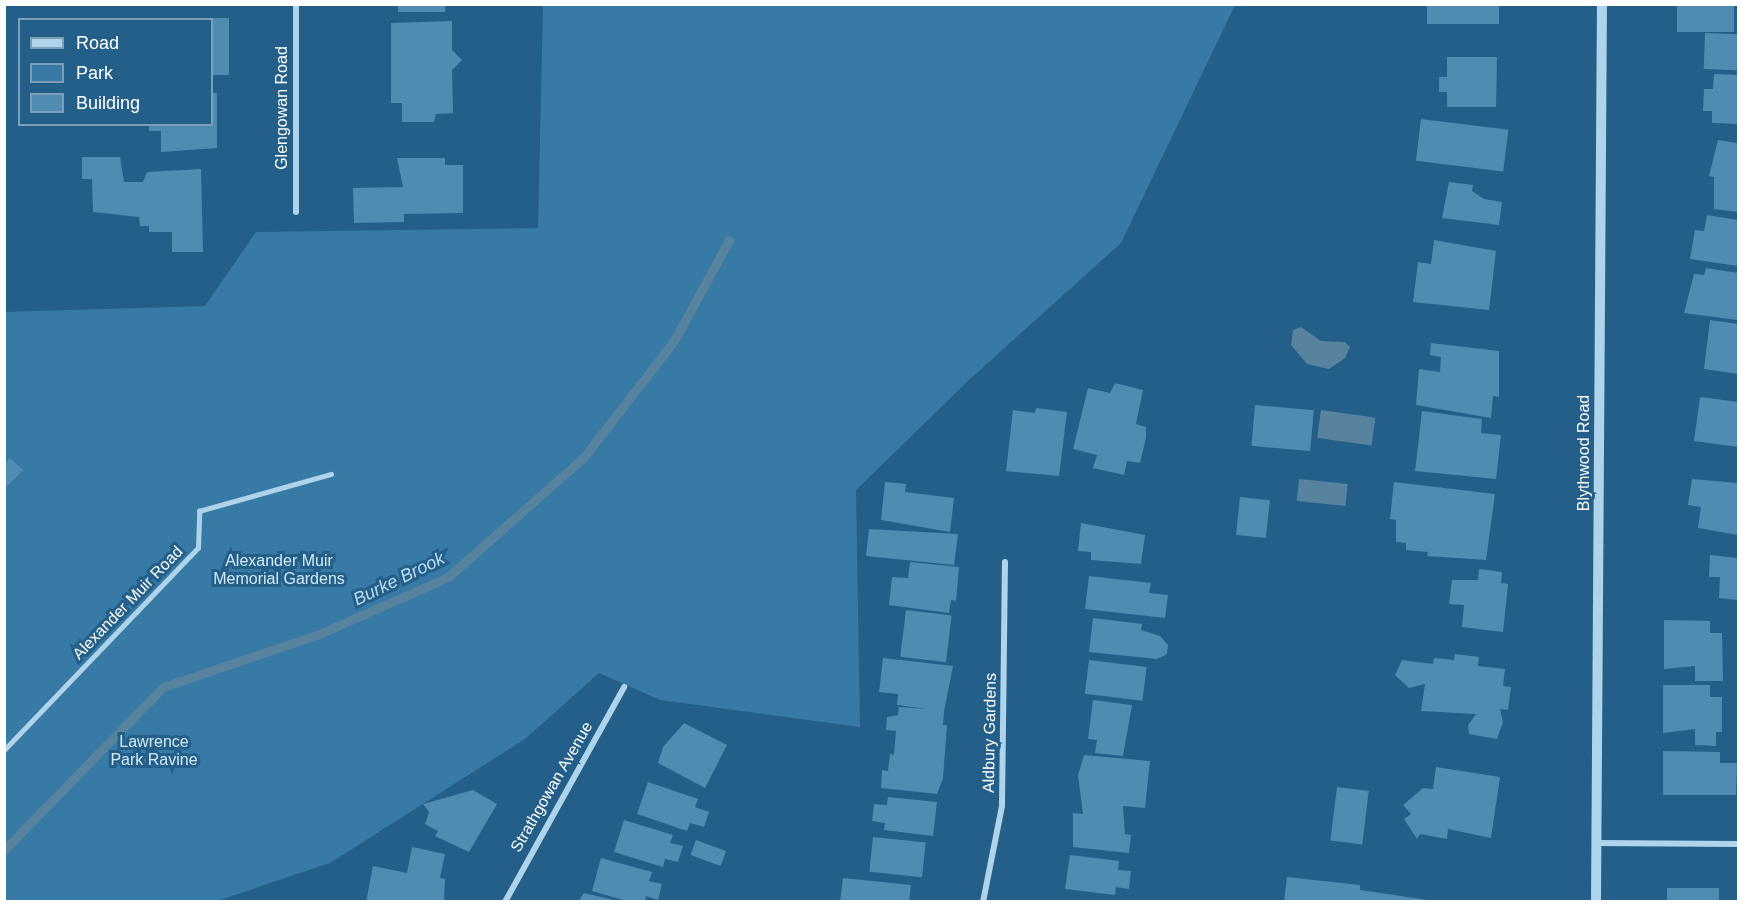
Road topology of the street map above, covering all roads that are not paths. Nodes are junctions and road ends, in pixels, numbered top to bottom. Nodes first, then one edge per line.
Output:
1 (296, 4) edge
2 (1602, 4) edge
3 (296, 212) dead end
4 (332, 474) dead end
5 (1005, 562) dead end
6 (624, 687) dead end
7 (4, 750) edge
8 (1596, 843) junction
9 (1738, 844) edge
10 (505, 902) edge
11 (983, 902) edge
12 (1596, 902) edge

1 - 3 street, Glengowan Road
2 - 8 street, Blythwood Road
4 - 7 lane, Alexander Muir Road
5 - 11 street, Aldbury Gardens
6 - 10 street, Strathgowan Avenue
8 - 9 street
8 - 12 street, Blythwood Road

